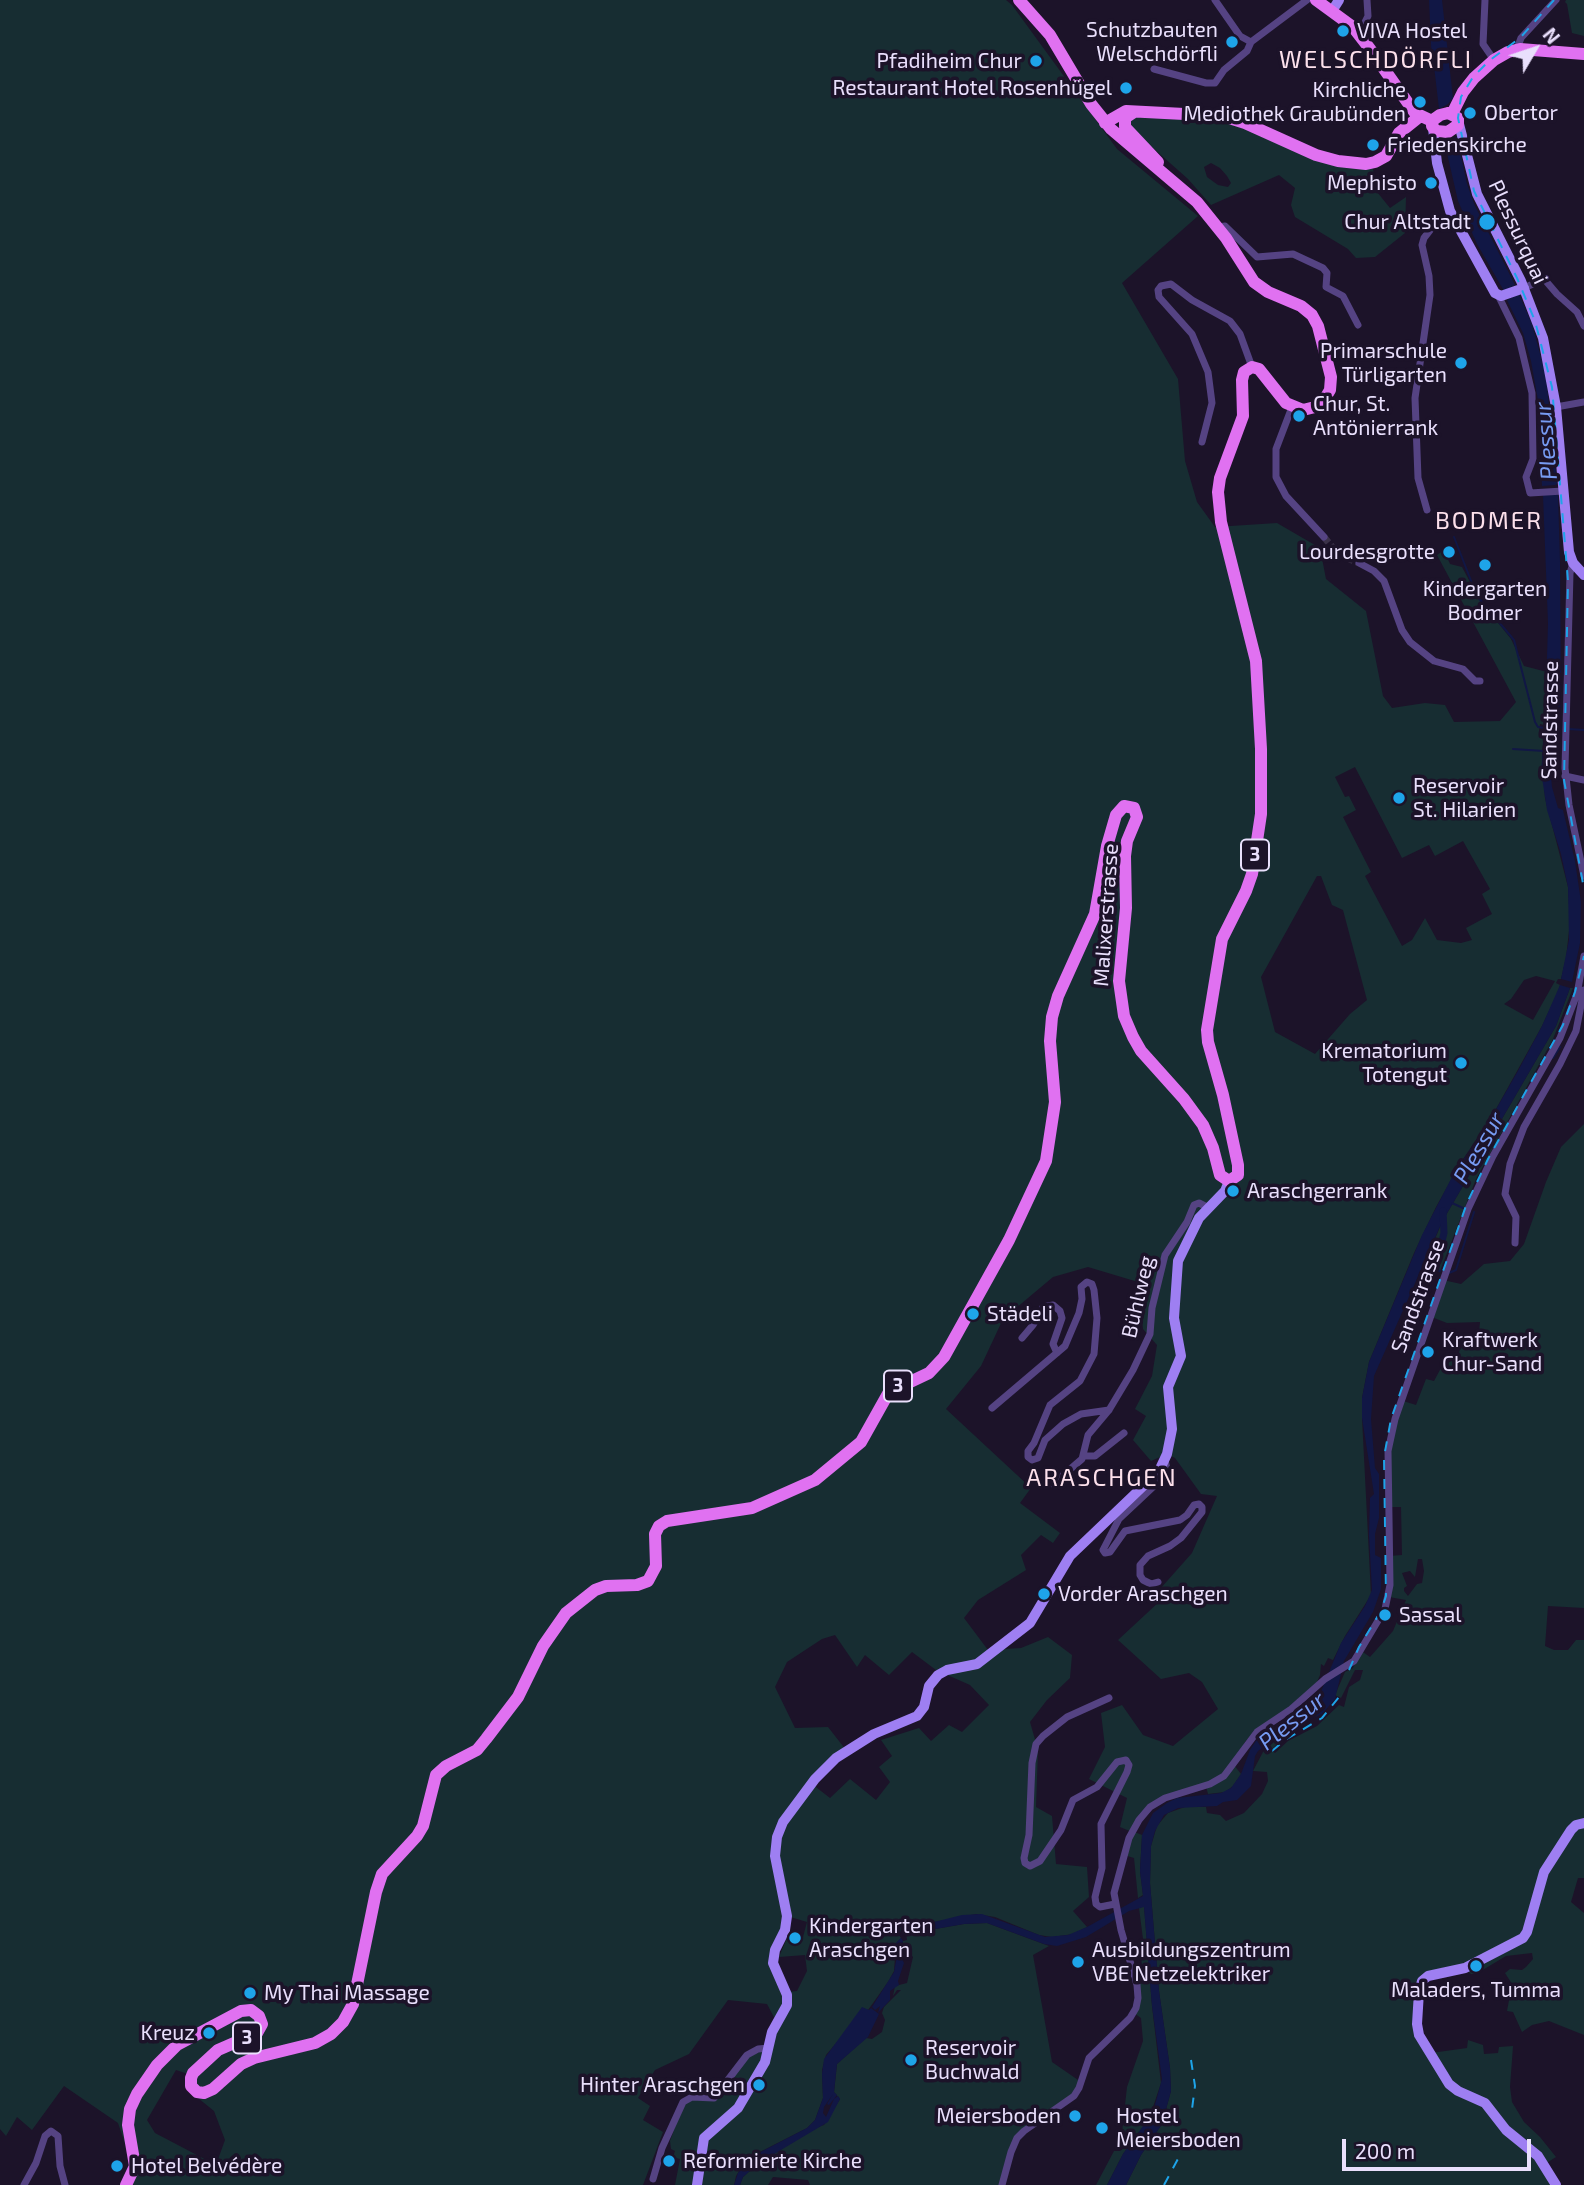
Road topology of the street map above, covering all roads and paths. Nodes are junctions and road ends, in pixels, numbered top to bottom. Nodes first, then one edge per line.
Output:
1 (1019, 0) edge
2 (1215, 0) edge
3 (1307, 0) edge
4 (1316, 0) edge
5 (1367, 0) edge
6 (1487, 0) edge
7 (1556, 0) edge
8 (1336, 6) edge
9 (1362, 28) dead end
10 (1251, 42) junction
11 (1517, 49) junction
12 (1584, 54) edge
13 (1494, 60) junction
14 (1154, 69) dead end
15 (1134, 112) junction
16 (1419, 117) junction
17 (1447, 121) junction
18 (1105, 123) junction
19 (1171, 178) junction
20 (1454, 218) junction
21 (1219, 228) junction
22 (1521, 289) junction
23 (1501, 296) junction
24 (1358, 325) dead end
25 (1584, 326) edge
26 (1252, 368) junction
27 (1584, 402) edge
28 (1292, 407) junction
29 (1556, 407) junction
30 (1202, 442) dead end
31 (1561, 491) junction
32 (1427, 510) dead end
33 (1324, 537) tunnel mouth
34 (1359, 563) tunnel mouth
35 (1573, 563) junction
36 (1584, 575) edge
37 (1480, 681) dead end
38 (1565, 776) junction
39 (1584, 780) edge
40 (1584, 876) edge
41 (1584, 957) edge
42 (1584, 965) edge
43 (1584, 990) edge
44 (1581, 1021) edge
45 (1229, 1181) junction
46 (1207, 1208) junction
47 (1515, 1244) dead end
48 (1022, 1338) dead end
49 (1057, 1353) junction
50 (992, 1408) dead end
51 (1109, 1410) junction
52 (1125, 1433) dead end
53 (1083, 1456) junction
54 (1165, 1460) junction
55 (1053, 1484) dead end
56 (1158, 1582) dead end
57 (1109, 1698) dead end
58 (1584, 1823) edge
59 (1116, 1906) junction
60 (769, 2049) junction
61 (653, 2179) dead end
62 (24, 2185) edge
63 (65, 2185) edge
64 (126, 2185) edge
65 (697, 2185) edge
66 (1002, 2185) edge
67 (1556, 2185) edge

1 - 18 main road
2 - 10 street
3 - 10 street
4 - 8 main road
5 - 9 street
6 - 13 street
7 - 11 street
8 - 16 main road
10 - 14 street
11 - 12 main road
11 - 13 main road
13 - 17 main road
15 - 16 main road
15 - 18 main road
15 - 19 main road
16 - 17 main road
17 - 20 street
17 - 22 street, Plessurquai
18 - 19 main road
19 - 21 main road
20 - 23 street
20 - 32 street
21 - 24 street
21 - 28 main road
22 - 23 street
22 - 25 street
22 - 29 street, Plessurquai
23 - 31 street
26 - 28 main road
26 - 30 street
26 - 45 main road, 3
27 - 29 street
28 - 33 street
29 - 31 street, Plessurquai
31 - 35 street, Plessurquai
34 - 37 street
35 - 36 street
35 - 38 street, Sandstrasse
38 - 39 street
38 - 40 street, Sandstrasse
41 - 42 street, Sandstrasse
42 - 59 street, Sandstrasse
43 - 44 street
44 - 47 street
45 - 46 street
45 - 64 main road, Malixerstrasse / 3
46 - 51 street, Bühlweg
46 - 54 street
48 - 49 street
49 - 50 street, Bühlweg
49 - 51 street, Bühlweg
51 - 53 street, Bühlweg
52 - 53 street, Bühlweg
53 - 55 street, Bühlweg
54 - 56 street
54 - 60 street
57 - 59 street
58 - 67 street
59 - 66 street
60 - 61 street
60 - 65 street
62 - 63 street

